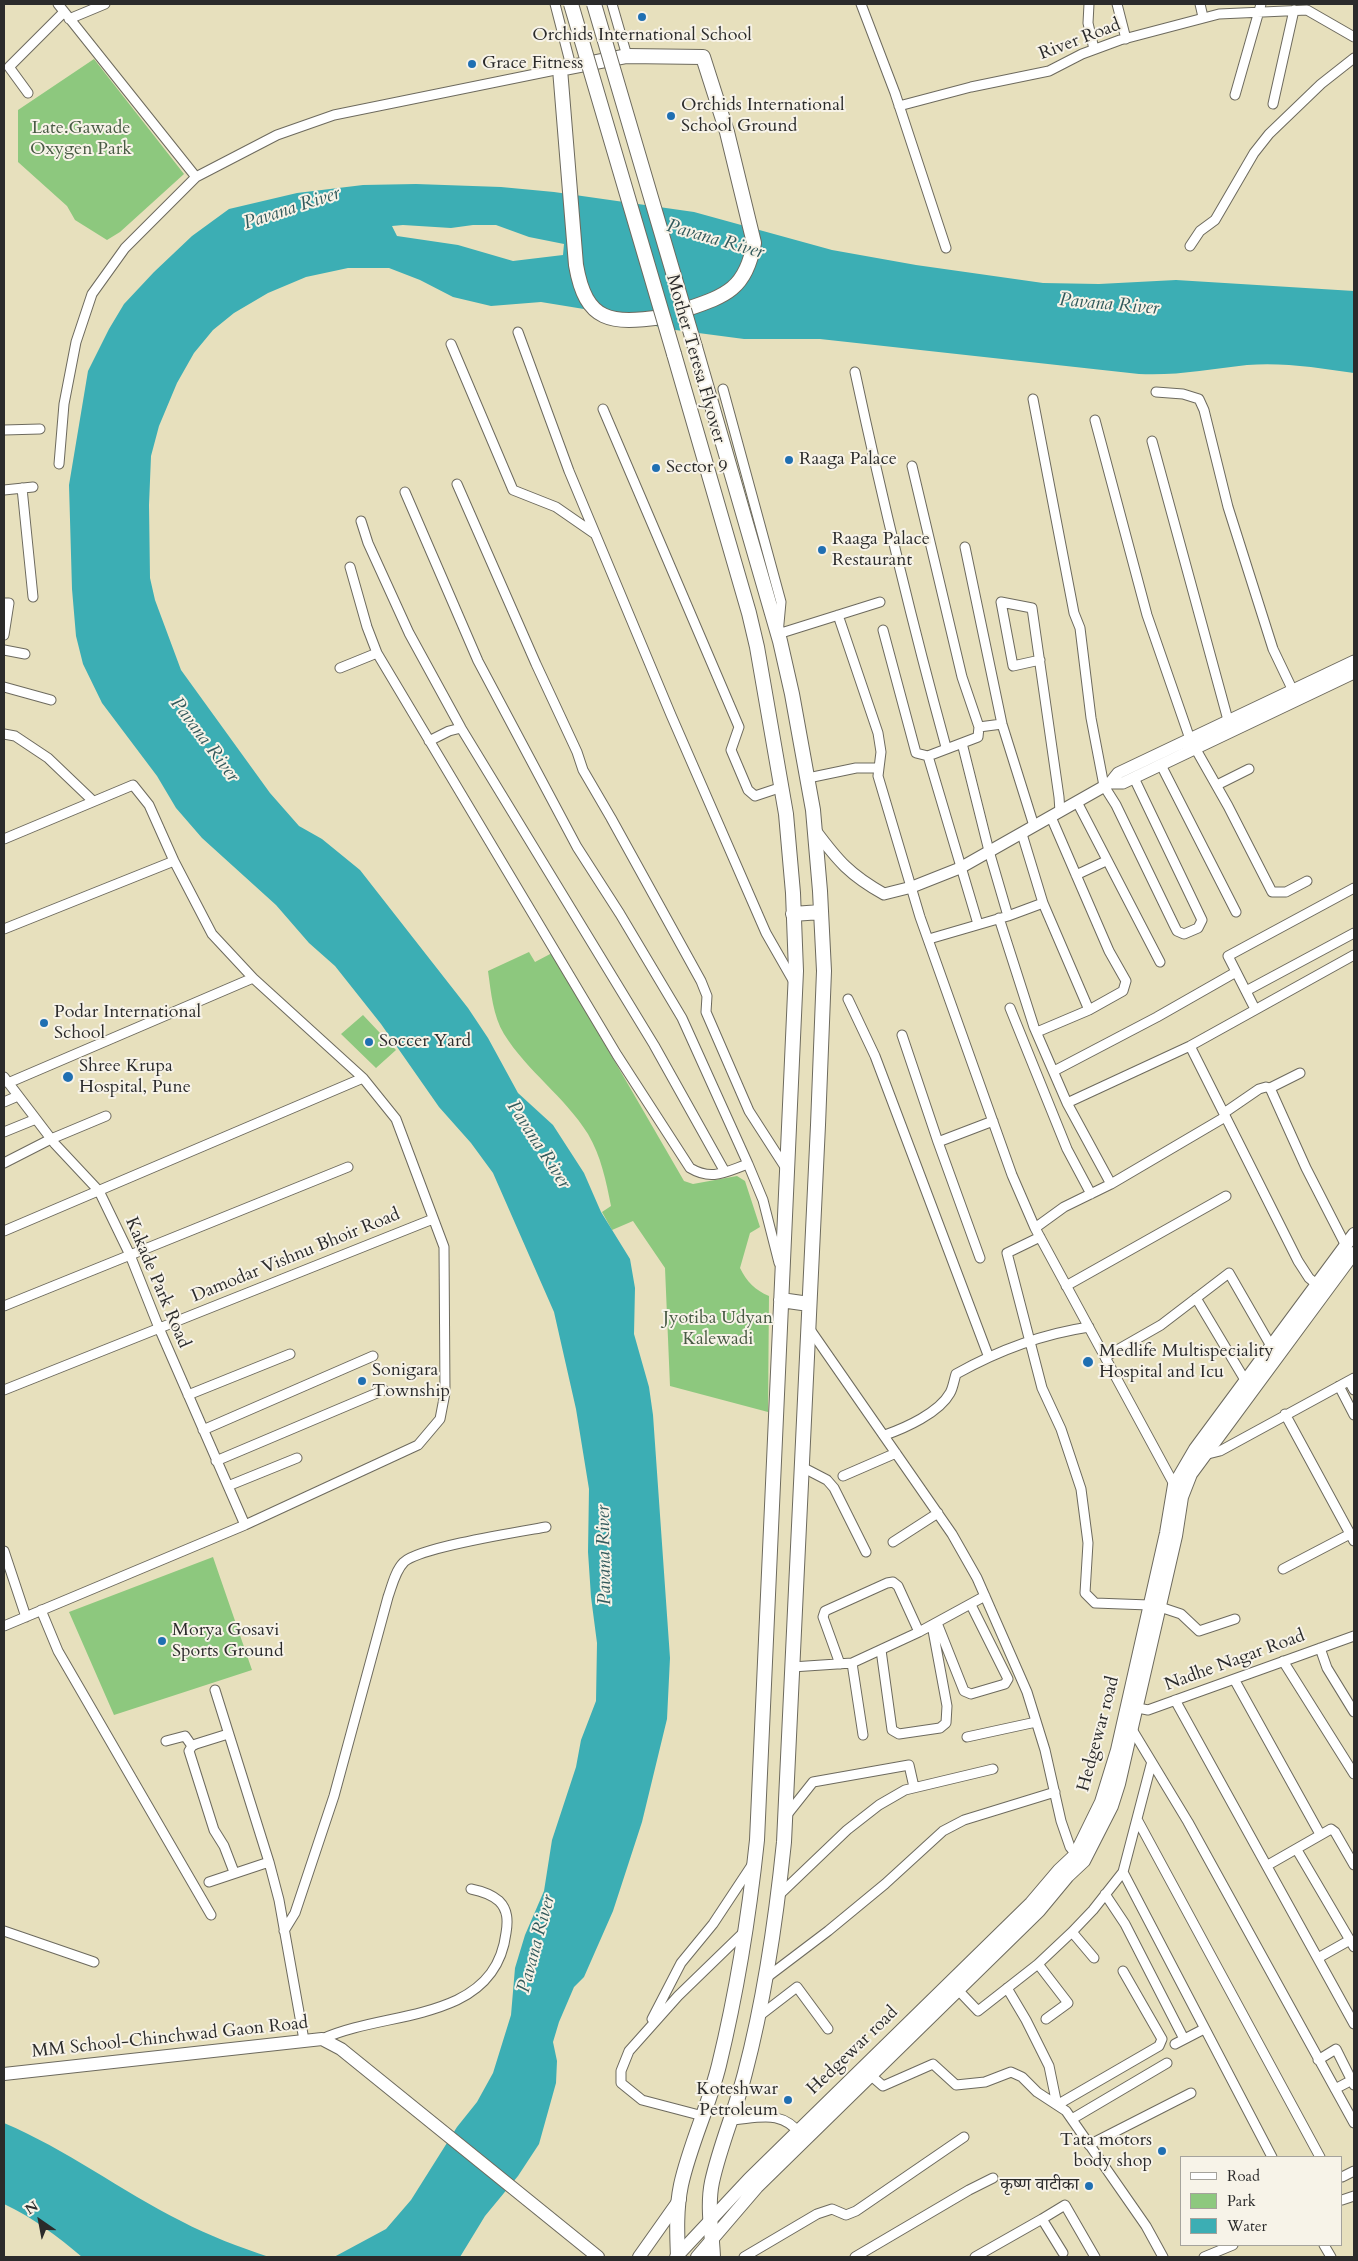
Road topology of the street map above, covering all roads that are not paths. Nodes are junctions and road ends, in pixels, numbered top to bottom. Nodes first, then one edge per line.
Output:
1 (58, 4) edge
2 (105, 4) edge
3 (555, 4) edge
4 (571, 4) edge
5 (594, 4) edge
6 (612, 4) edge
7 (861, 4) edge
8 (1089, 4) edge
9 (1117, 4) edge
10 (1200, 4) edge
11 (1260, 7) edge
12 (1308, 7) edge
13 (1294, 10) junction
14 (66, 15) junction
15 (1203, 17) junction
16 (1354, 37) edge
17 (1126, 39) junction
18 (1094, 49) junction
19 (627, 56) junction
20 (1354, 58) edge
21 (565, 68) junction
22 (28, 93) dead end
23 (1235, 95) dead end
24 (1273, 104) dead end
25 (899, 106) junction
26 (196, 177) junction
27 (1190, 246) dead end
28 (946, 248) dead end
29 (684, 310) junction
30 (663, 317) junction
31 (518, 332) dead end
32 (450, 344) dead end
33 (855, 372) dead end
34 (723, 389) dead end
35 (1156, 392) dead end
36 (1033, 400) dead end
37 (603, 409) dead end
38 (1096, 420) dead end
39 (40, 429) dead end
40 (4, 430) edge
41 (1152, 440) dead end
42 (59, 464) dead end
43 (912, 466) dead end
44 (457, 484) dead end
45 (32, 486) dead end
46 (22, 488) junction
47 (4, 490) edge
48 (405, 492) dead end
49 (361, 521) dead end
50 (595, 534) junction
51 (965, 548) dead end
52 (350, 567) dead end
53 (33, 597) dead end
54 (880, 602) dead end
55 (4, 603) edge
56 (838, 615) junction
57 (883, 630) dead end
58 (778, 634) junction
59 (4, 635) edge
60 (4, 650) edge
61 (377, 653) junction
62 (25, 654) dead end
63 (1040, 660) junction
64 (1354, 661) edge
65 (340, 668) dead end
66 (1354, 673) edge
67 (4, 687) edge
68 (1295, 695) junction
69 (51, 700) dead end
70 (1228, 720) junction
71 (1002, 724) junction
72 (979, 727) junction
73 (461, 728) junction
74 (4, 735) edge
75 (430, 741) junction
76 (962, 743) junction
77 (1193, 744) junction
78 (946, 747) junction
79 (928, 756) junction
80 (1161, 765) junction
81 (879, 768) junction
82 (1249, 769) dead end
83 (808, 778) junction
84 (1134, 778) junction
85 (1107, 785) junction
86 (1217, 785) junction
87 (782, 787) junction
88 (94, 801) junction
89 (1077, 802) junction
90 (1056, 814) junction
91 (1034, 826) junction
92 (815, 830) junction
93 (1022, 834) junction
94 (4, 839) edge
95 (989, 851) junction
96 (174, 861) junction
97 (1106, 861) junction
98 (960, 868) junction
99 (1076, 875) junction
100 (1307, 881) dead end
101 (912, 888) junction
102 (1354, 888) edge
103 (1044, 903) junction
104 (821, 912) junction
105 (1236, 912) dead end
106 (794, 914) junction
107 (1003, 917) junction
108 (978, 924) junction
109 (4, 929) edge
110 (1354, 933) edge
111 (929, 938) junction
112 (1354, 955) edge
113 (1160, 962) dead end
114 (1236, 972) junction
115 (252, 978) junction
116 (795, 985) junction
117 (1246, 991) junction
118 (848, 999) dead end
119 (1010, 1008) dead end
120 (1255, 1009) junction
121 (1089, 1010) junction
122 (1037, 1032) junction
123 (902, 1034) dead end
124 (1190, 1046) junction
125 (1054, 1071) junction
126 (1300, 1073) dead end
127 (363, 1078) junction
128 (6, 1080) edge
129 (1270, 1088) junction
130 (18, 1096) junction
131 (4, 1102) edge
132 (1067, 1103) junction
133 (1224, 1115) junction
134 (106, 1116) dead end
135 (36, 1119) junction
136 (993, 1121) junction
137 (4, 1132) edge
138 (51, 1139) junction
139 (938, 1142) junction
140 (4, 1162) edge
141 (748, 1164) junction
142 (348, 1167) dead end
143 (787, 1170) junction
144 (725, 1172) junction
145 (1111, 1184) junction
146 (99, 1191) junction
147 (1091, 1194) junction
148 (1226, 1196) dead end
149 (433, 1219) junction
150 (1035, 1228) junction
151 (4, 1231) edge
152 (1354, 1234) edge
153 (1040, 1237) junction
154 (130, 1255) junction
155 (1351, 1255) edge
156 (980, 1258) dead end
157 (782, 1273) junction
158 (1066, 1286) junction
159 (1322, 1289) junction
160 (1196, 1298) junction
161 (781, 1300) junction
162 (809, 1304) junction
163 (4, 1306) edge
164 (808, 1327) junction
165 (1089, 1327) junction
166 (159, 1328) junction
167 (1029, 1342) junction
168 (1271, 1346) junction
169 (290, 1354) dead end
170 (373, 1356) dead end
171 (988, 1356) junction
172 (1105, 1357) junction
173 (1351, 1379) edge
174 (1249, 1384) junction
175 (1339, 1386) junction
176 (4, 1390) edge
177 (384, 1390) dead end
178 (1354, 1390) edge
179 (188, 1395) junction
180 (1285, 1414) junction
181 (1354, 1415) edge
182 (203, 1430) junction
183 (884, 1435) junction
184 (896, 1452) junction
185 (1200, 1452) junction
186 (296, 1458) dead end
187 (216, 1460) junction
188 (802, 1467) junction
189 (843, 1476) dead end
190 (1174, 1485) junction
191 (228, 1486) junction
192 (1182, 1497) junction
193 (938, 1513) junction
194 (245, 1525) junction
195 (546, 1527) dead end
196 (1352, 1538) edge
197 (893, 1542) dead end
198 (4, 1551) edge
199 (866, 1552) dead end
200 (1283, 1569) dead end
201 (985, 1596) junction
202 (971, 1605) junction
203 (1155, 1606) junction
204 (41, 1610) junction
205 (26, 1617) junction
206 (1235, 1619) dead end
207 (934, 1624) junction
208 (4, 1626) edge
209 (919, 1632) junction
210 (1354, 1636) edge
211 (1320, 1648) junction
212 (881, 1650) junction
213 (1283, 1661) junction
214 (852, 1663) junction
215 (840, 1664) junction
216 (792, 1667) junction
217 (1234, 1679) junction
218 (215, 1690) dead end
219 (1175, 1700) junction
220 (1132, 1707) junction
221 (1354, 1712) edge
222 (1036, 1722) junction
223 (1132, 1731) junction
224 (228, 1734) junction
225 (863, 1735) dead end
226 (967, 1737) dead end
227 (166, 1741) dead end
228 (192, 1746) junction
229 (1152, 1765) junction
230 (993, 1769) dead end
231 (1354, 1774) edge
232 (914, 1788) junction
233 (1055, 1792) junction
234 (785, 1816) junction
235 (1138, 1821) junction
236 (1320, 1834) junction
237 (1296, 1850) junction
238 (1080, 1858) junction
239 (754, 1861) junction
240 (269, 1862) junction
241 (1268, 1865) junction
242 (1354, 1865) edge
243 (234, 1872) junction
244 (1122, 1872) junction
245 (209, 1882) dead end
246 (471, 1889) dead end
247 (1105, 1894) junction
248 (779, 1895) junction
249 (211, 1915) dead end
250 (4, 1931) edge
251 (284, 1931) junction
252 (746, 1931) junction
253 (1072, 1932) junction
254 (1352, 1943) edge
255 (1094, 1958) dead end
256 (1318, 1958) junction
257 (94, 1962) dead end
258 (1038, 1964) junction
259 (1123, 1971) dead end
260 (766, 1978) junction
261 (1007, 1988) junction
262 (959, 1991) junction
263 (758, 2017) junction
264 (1046, 2019) dead end
265 (1354, 2024) edge
266 (648, 2028) junction
267 (828, 2029) dead end
268 (1204, 2029) junction
269 (322, 2039) junction
270 (1184, 2039) junction
271 (304, 2040) junction
272 (1175, 2044) dead end
273 (1318, 2060) junction
274 (1167, 2063) dead end
275 (867, 2073) junction
276 (4, 2074) edge
277 (1353, 2081) edge
278 (1335, 2089) junction
279 (1191, 2093) dead end
280 (1058, 2105) junction
281 (703, 2116) junction
282 (1072, 2119) junction
283 (730, 2120) junction
284 (1354, 2123) edge
285 (802, 2136) junction
286 (964, 2138) dead end
287 (1088, 2144) junction
288 (1271, 2156) edge
289 (1319, 2156) edge
290 (993, 2178) dead end
291 (680, 2199) junction
292 (1042, 2218) junction
293 (711, 2222) junction
294 (712, 2239) junction
295 (1231, 2246) edge
296 (1325, 2246) edge
297 (1062, 2253) dead end
298 (594, 2256) edge
299 (639, 2257) edge
300 (678, 2257) edge
301 (697, 2257) edge
302 (713, 2257) edge
303 (744, 2257) edge
304 (855, 2257) edge
305 (975, 2257) edge
306 (1095, 2257) edge
307 (1162, 2257) edge
308 (1204, 2257) edge
309 (1331, 2257) edge

1 - 14 street
2 - 14 street
3 - 21 street
4 - 30 main road, Mother Teresa Flyover, bridge
5 - 29 main road, Mother Teresa Flyover, bridge
6 - 19 street
7 - 25 street
8 - 18 street
9 - 17 street
10 - 15 street
11 - 13 street, River Road
11 - 15 street, River Road
11 - 23 street
12 - 13 street, River Road
12 - 16 street, River Road
13 - 24 street
14 - 22 street
14 - 26 street
15 - 17 street, River Road
17 - 18 street, River Road
18 - 25 street, River Road
19 - 21 main road
19 - 29 main road
20 - 27 street
21 - 26 street
21 - 30 main road
25 - 28 street
26 - 42 street
29 - 58 main road, Mother Teresa Flyover, bridge
30 - 87 main road, Mother Teresa Flyover, bridge
31 - 50 street
32 - 50 street
33 - 78 street
34 - 58 street
35 - 68 street
36 - 85 street
37 - 87 street
38 - 77 street
39 - 40 street
41 - 70 street
43 - 72 street
44 - 143 street
45 - 46 street
46 - 47 street
46 - 53 street
48 - 141 street
49 - 73 street
50 - 116 street
51 - 71 street
52 - 61 street
54 - 56 street
55 - 59 street
56 - 58 street
56 - 81 street
57 - 79 street
58 - 83 main road, Mother Teresa Flyover
60 - 62 street
61 - 65 street
61 - 75 street
63 - 63 street
63 - 90 street
64 - 68 street
66 - 68 street
67 - 69 street
68 - 70 street
68 - 77 street
70 - 77 street
71 - 72 street
71 - 91 street
72 - 76 street
73 - 75 street
73 - 144 street
74 - 88 street
75 - 144 street
76 - 78 street
76 - 95 street
77 - 80 street
77 - 85 street
77 - 86 street
78 - 79 street
79 - 98 street
80 - 84 street
80 - 105 street
81 - 83 street
81 - 101 street
82 - 86 street
83 - 92 main road, Mother Teresa Flyover
84 - 85 street
84 - 85 street
85 - 89 street
86 - 100 street
87 - 106 main road, Mother Teresa Flyover
88 - 94 street
88 - 96 street
89 - 90 street
89 - 97 street
90 - 91 street
90 - 99 street
91 - 93 street
92 - 101 street
92 - 104 main road, Mother Teresa Flyover
93 - 95 street
93 - 103 street
95 - 98 street
95 - 107 street
96 - 109 street
96 - 115 street
97 - 99 street
97 - 113 street
98 - 101 street
98 - 108 street
99 - 121 street
101 - 111 street
102 - 114 street
103 - 107 street
103 - 121 street
104 - 106 main road
104 - 162 main road, Mother Teresa Flyover
106 - 116 main road, Mother Teresa Flyover
107 - 108 street
107 - 122 street
108 - 111 street
110 - 117 street
111 - 136 street
112 - 120 street
114 - 117 street
114 - 125 street
115 - 127 street
115 - 128 street
116 - 143 main road, Mother Teresa Flyover
117 - 120 street
118 - 171 street
119 - 147 street
120 - 124 street
121 - 122 street
122 - 125 street
123 - 139 street
124 - 132 street
124 - 133 street
125 - 132 street
126 - 129 street
127 - 146 street
127 - 149 street
128 - 130 street, Kakade Park Road
129 - 133 street
129 - 155 street
130 - 131 street
130 - 135 street, Kakade Park Road
132 - 145 street
133 - 145 street
133 - 159 street
134 - 138 street
135 - 137 street
135 - 138 street, Kakade Park Road
136 - 139 street
136 - 150 street
138 - 140 street
138 - 146 street, Kakade Park Road
139 - 156 street
141 - 144 street
141 - 157 street
142 - 154 street
143 - 157 main road, Mother Teresa Flyover
145 - 147 street
146 - 151 street
146 - 154 street, Kakade Park Road
147 - 150 street
148 - 158 street
149 - 166 street, Damodar Vishnu Bhoir Road
149 - 194 street
150 - 153 street
152 - 155 main road, Hedgewar road
153 - 158 street
153 - 167 street
154 - 163 street
154 - 166 street, Kakade Park Road
155 - 159 main road, Hedgewar road
157 - 161 main road, Mother Teresa Flyover
158 - 165 street
159 - 168 main road, Hedgewar road
159 - 174 main road, Hedgewar road
160 - 168 street
160 - 172 street
160 - 174 street
161 - 162 main road
161 - 239 main road, Mother Teresa Flyover
162 - 164 main road, Mother Teresa Flyover
164 - 183 street
164 - 188 main road, Mother Teresa Flyover
165 - 167 street
165 - 172 street
166 - 176 street, Damodar Vishnu Bhoir Road
166 - 179 street, Kakade Park Road
167 - 171 street
167 - 203 street
168 - 174 main road, Hedgewar road
169 - 179 street
170 - 182 street
171 - 183 street
172 - 190 street
173 - 175 street
173 - 178 street
174 - 185 main road, Hedgewar road
175 - 180 street
175 - 181 street
177 - 187 street
179 - 182 street, Kakade Park Road
180 - 185 street
180 - 196 street
182 - 187 street, Kakade Park Road
183 - 184 street
184 - 189 street
184 - 193 street
185 - 190 main road, Hedgewar road
185 - 192 main road, Hedgewar road
186 - 191 street
187 - 191 street, Kakade Park Road
188 - 199 street
188 - 216 main road, Mother Teresa Flyover
190 - 192 street
190 - 203 main road, Hedgewar road
191 - 194 street, Kakade Park Road
192 - 203 main road, Hedgewar road
193 - 197 street
193 - 201 street
194 - 204 street
195 - 251 street
196 - 200 street
198 - 205 street
201 - 202 street
201 - 222 street
202 - 207 street
202 - 207 street
203 - 206 street
203 - 220 main road, Hedgewar road
204 - 205 street
204 - 249 street
205 - 208 street
207 - 209 street
207 - 212 street
209 - 212 street
209 - 215 street
210 - 211 street, Nadhe Nagar Road
211 - 213 street, Nadhe Nagar Road
211 - 221 street
212 - 214 street
213 - 217 street, Nadhe Nagar Road
213 - 231 street
214 - 215 street
214 - 225 street
215 - 216 street
216 - 234 main road, Mother Teresa Flyover
217 - 219 street, Nadhe Nagar Road
217 - 236 street
218 - 224 street
219 - 220 street, Nadhe Nagar Road
219 - 241 street
220 - 223 main road, Hedgewar road
220 - 238 main road, Hedgewar road
222 - 226 street
222 - 233 street
223 - 229 street
223 - 238 main road, Hedgewar road
224 - 228 street
224 - 240 street
227 - 228 street
228 - 243 street
229 - 235 street
229 - 273 street
230 - 232 street
232 - 234 street
232 - 248 street
233 - 238 street
233 - 260 street
234 - 248 main road, Mother Teresa Flyover
235 - 244 street
235 - 289 street
236 - 237 street
236 - 242 street
237 - 241 street
237 - 254 street
238 - 262 main road, Hedgewar road
238 - 275 main road, Hedgewar road
239 - 252 main road, Mother Teresa Flyover
239 - 266 street
240 - 243 street
240 - 251 street
241 - 256 street
243 - 245 street
244 - 247 street
244 - 268 street
246 - 269 street
247 - 253 street
247 - 270 street
248 - 260 main road, Mother Teresa Flyover
250 - 257 street
251 - 271 street
252 - 266 street
252 - 281 main road, Mother Teresa Flyover
253 - 255 street
253 - 258 street
254 - 256 street
256 - 265 street
258 - 261 street
258 - 264 street
259 - 280 street
260 - 263 main road, Mother Teresa Flyover
261 - 262 street
261 - 280 street
262 - 275 main road, Hedgewar road
263 - 267 street
263 - 283 main road, Mother Teresa Flyover
266 - 281 street
268 - 270 street
268 - 288 street
269 - 271 main road, MM School-Chinchwad Gaon Road
269 - 298 main road, MM School-Chinchwad Gaon Road
270 - 272 street
271 - 276 main road, MM School-Chinchwad Gaon Road
273 - 277 street
273 - 278 street
274 - 282 street
275 - 280 street
275 - 285 main road, Hedgewar road
277 - 278 street
278 - 284 street
279 - 287 street
280 - 282 street
281 - 291 main road, Mother Teresa Flyover
282 - 287 street
283 - 285 street
283 - 293 main road, Mother Teresa Flyover
285 - 293 main road, Hedgewar road
285 - 294 main road, Hedgewar road
286 - 303 street
287 - 307 street
290 - 304 street
291 - 299 main road
291 - 300 main road, Mother Teresa Flyover
292 - 297 street
292 - 305 street
292 - 306 street
293 - 294 main road, Mother Teresa Flyover
293 - 300 main road, Hedgewar road
294 - 301 main road, Hedgewar road
294 - 302 main road
295 - 308 street
296 - 309 street

